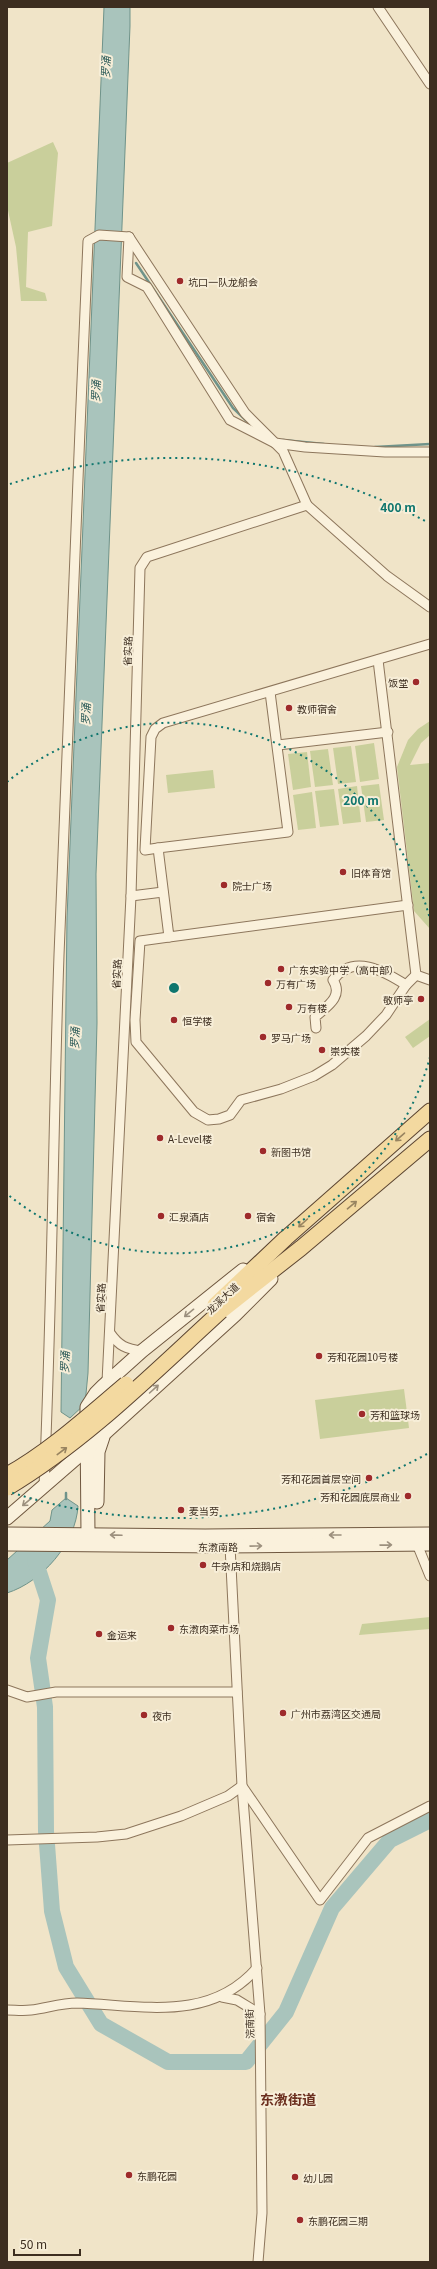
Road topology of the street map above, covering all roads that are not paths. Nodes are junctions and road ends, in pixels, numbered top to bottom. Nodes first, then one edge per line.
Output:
1 (378, 7) edge
2 (430, 83) edge
3 (129, 237) junction
4 (275, 443) junction
5 (430, 452) edge
6 (307, 505) junction
7 (430, 607) edge
8 (430, 644) edge
9 (378, 660) junction
10 (270, 692) junction
11 (388, 732) junction
12 (278, 745) junction
13 (158, 848) junction
14 (164, 892) junction
15 (131, 896) junction
16 (408, 905) junction
17 (169, 937) junction
18 (416, 975) junction
19 (430, 980) edge
20 (406, 984) junction
21 (316, 1028) dead end
22 (430, 1111) edge
23 (430, 1139) edge
24 (286, 1238) junction
25 (301, 1248) junction
26 (218, 1308) junction
27 (110, 1333) junction
28 (142, 1351) junction
29 (105, 1384) junction
30 (105, 1434) junction
31 (88, 1448) junction
32 (7, 1474) edge
33 (44, 1487) junction
34 (7, 1488) edge
35 (7, 1518) edge
36 (7, 1534) edge
37 (430, 1534) edge
38 (84, 1538) junction
39 (15, 1540) edge
40 (424, 1544) edge
41 (230, 1546) junction
42 (430, 1576) edge
43 (7, 1690) edge
44 (238, 1692) junction
45 (242, 1786) junction
46 (430, 1806) edge
47 (10, 1840) edge
48 (257, 1968) junction
49 (222, 1997) junction
50 (7, 2010) edge
51 (260, 2014) junction
52 (258, 2262) edge

1 - 2 street
3 - 4 street
3 - 4 street
3 - 33 street
4 - 5 street
4 - 6 street
6 - 7 street
6 - 15 street, 省实路
8 - 9 street
9 - 10 street
9 - 11 street
10 - 12 street
10 - 13 street
11 - 12 street
11 - 16 street
12 - 13 street
13 - 14 street
14 - 15 street
14 - 17 street
15 - 27 street, 省实路
16 - 17 street
16 - 18 street
17 - 20 street
18 - 19 street
18 - 20 street
20 - 21 street
22 -> 24 main road, 龙溪大道
25 -> 23 main road, 龙溪大道
24 - 26 main road, 龙溪大道
24 -> 28 street
25 - 26 main road, 龙溪大道
30 -> 25 street
26 - 32 main road, 龙溪大道, bridge
34 -> 26 main road, 龙溪大道, bridge
27 - 28 street
27 - 29 street, 省实路
28 - 29 street
29 - 30 street
29 - 31 street
30 - 31 street
30 - 38 street
31 - 33 street
31 - 38 street
33 -> 35 street
36 - 39 street, 东漖南路
37 -> 38 street, 东漖南路
38 - 39 street, 东漖南路
38 - 41 street, 东漖南路
41 -> 40 street, 东漖南路
40 - 42 street
41 - 44 street, 浣南街
43 - 44 street
44 - 45 street, 浣南街
45 - 46 street
45 - 47 street
45 - 48 street, 浣南街
48 - 49 street
48 - 51 street, 浣南街
49 - 50 street
49 - 51 street
51 - 52 street, 浣南街

